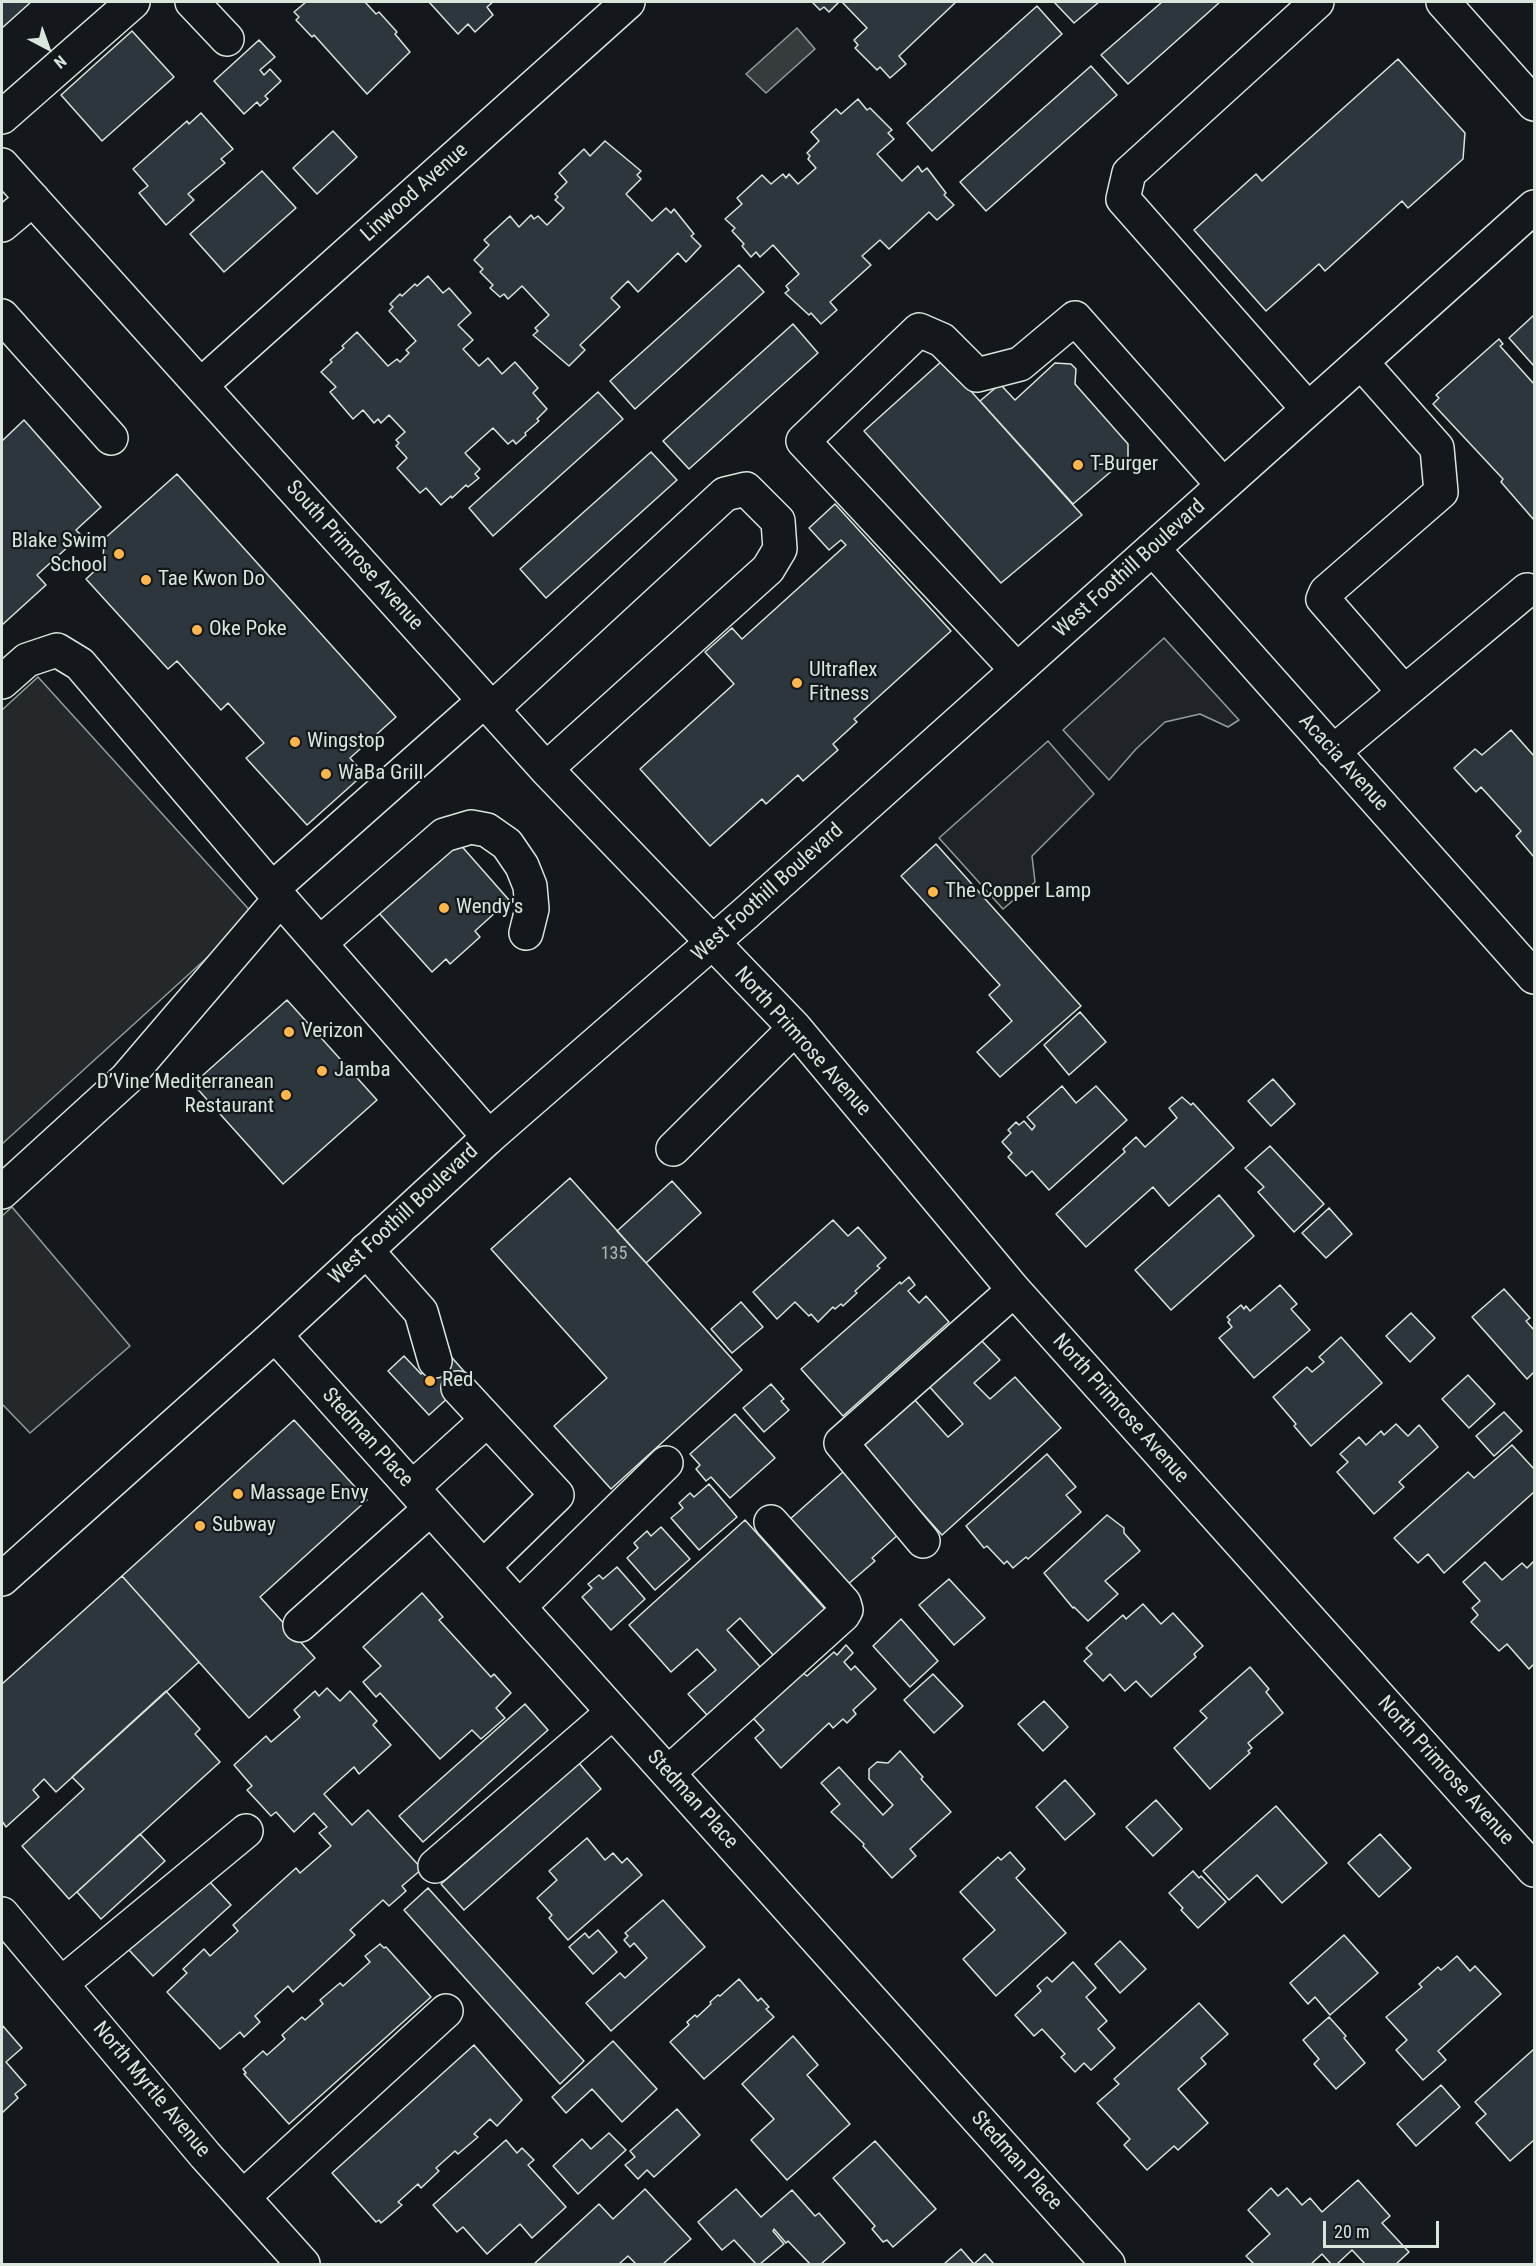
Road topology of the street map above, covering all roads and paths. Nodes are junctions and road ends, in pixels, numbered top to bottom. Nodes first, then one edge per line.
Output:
1 (134, 2) edge
2 (192, 2) edge
3 (628, 2) edge
4 (1317, 2) edge
5 (1443, 2) edge
6 (226, 39) dead end
7 (1534, 104) edge
8 (2, 117) edge
9 (2, 165) edge
10 (33, 199) junction
11 (1534, 207) edge
12 (2, 225) edge
13 (2, 316) edge
14 (1361, 362) junction
15 (201, 385) junction
16 (1308, 409) junction
17 (111, 438) dead end
18 (1223, 485) junction
19 (1153, 549) junction
20 (1527, 590) dead end
21 (1017, 670) junction
22 (2, 682) edge
23 (1404, 693) junction
24 (488, 705) junction
25 (1333, 752) junction
26 (546, 769) junction
27 (276, 894) junction
28 (526, 933) dead end
29 (712, 942) junction
30 (320, 943) junction
31 (1534, 977) edge
32 (795, 1028) junction
33 (489, 1137) junction
34 (673, 1149) dead end
35 (2, 1192) edge
36 (366, 1251) junction
37 (1014, 1290) junction
38 (275, 1335) junction
39 (435, 1361) dead end
40 (458, 1388) dead end
41 (487, 1420) junction
42 (666, 1463) dead end
43 (421, 1498) junction
44 (771, 1522) dead end
45 (923, 1541) dead end
46 (483, 1567) junction
47 (2, 1579) edge
48 (519, 1607) junction
49 (300, 1625) dead end
50 (612, 1712) junction
51 (668, 1773) junction
52 (246, 1831) dead end
53 (435, 1866) dead end
54 (1534, 1870) edge
55 (2, 1914) edge
56 (61, 1984) junction
57 (446, 2011) dead end
58 (243, 2197) junction
59 (303, 2265) edge
60 (1108, 2265) edge

1 - 8 street
2 - 6 street
3 - 15 street, Linwood Avenue
4 - 16 street
5 - 7 street
9 - 10 street, South Primrose Avenue
10 - 12 street
10 - 15 street, South Primrose Avenue
11 - 14 street, West Foothill Boulevard
13 - 17 street
14 - 16 street, West Foothill Boulevard
14 - 23 street
15 - 24 street, South Primrose Avenue
16 - 18 street, West Foothill Boulevard
18 - 19 street, West Foothill Boulevard
18 - 21 street
19 - 21 street, West Foothill Boulevard
19 - 25 street, Acacia Avenue
20 - 23 street
21 - 29 street, West Foothill Boulevard
22 - 27 street
23 - 25 street
24 - 26 street, South Primrose Avenue
24 - 26 street
24 - 27 street
25 - 31 street, Acacia Avenue
26 - 29 street, South Primrose Avenue
27 - 30 street
27 - 35 street
28 - 30 street
29 - 32 street, North Primrose Avenue
29 - 33 street, West Foothill Boulevard
30 - 33 street
32 - 34 street
32 - 37 street, North Primrose Avenue
33 - 36 street, West Foothill Boulevard
36 - 38 street, West Foothill Boulevard
36 - 39 street
37 - 45 street
37 - 54 street, North Primrose Avenue
38 - 43 street, Stedman Place
38 - 47 street, West Foothill Boulevard
40 - 41 street
41 - 43 street
41 - 46 street
42 - 48 street
43 - 46 street, Stedman Place
43 - 49 street
44 - 51 street
46 - 48 street, Stedman Place
48 - 50 street, Stedman Place
50 - 51 street, Stedman Place
50 - 53 street
51 - 60 street, Stedman Place
52 - 56 street
55 - 56 street, North Myrtle Avenue
56 - 58 street, North Myrtle Avenue
57 - 58 street
58 - 59 street, North Myrtle Avenue

